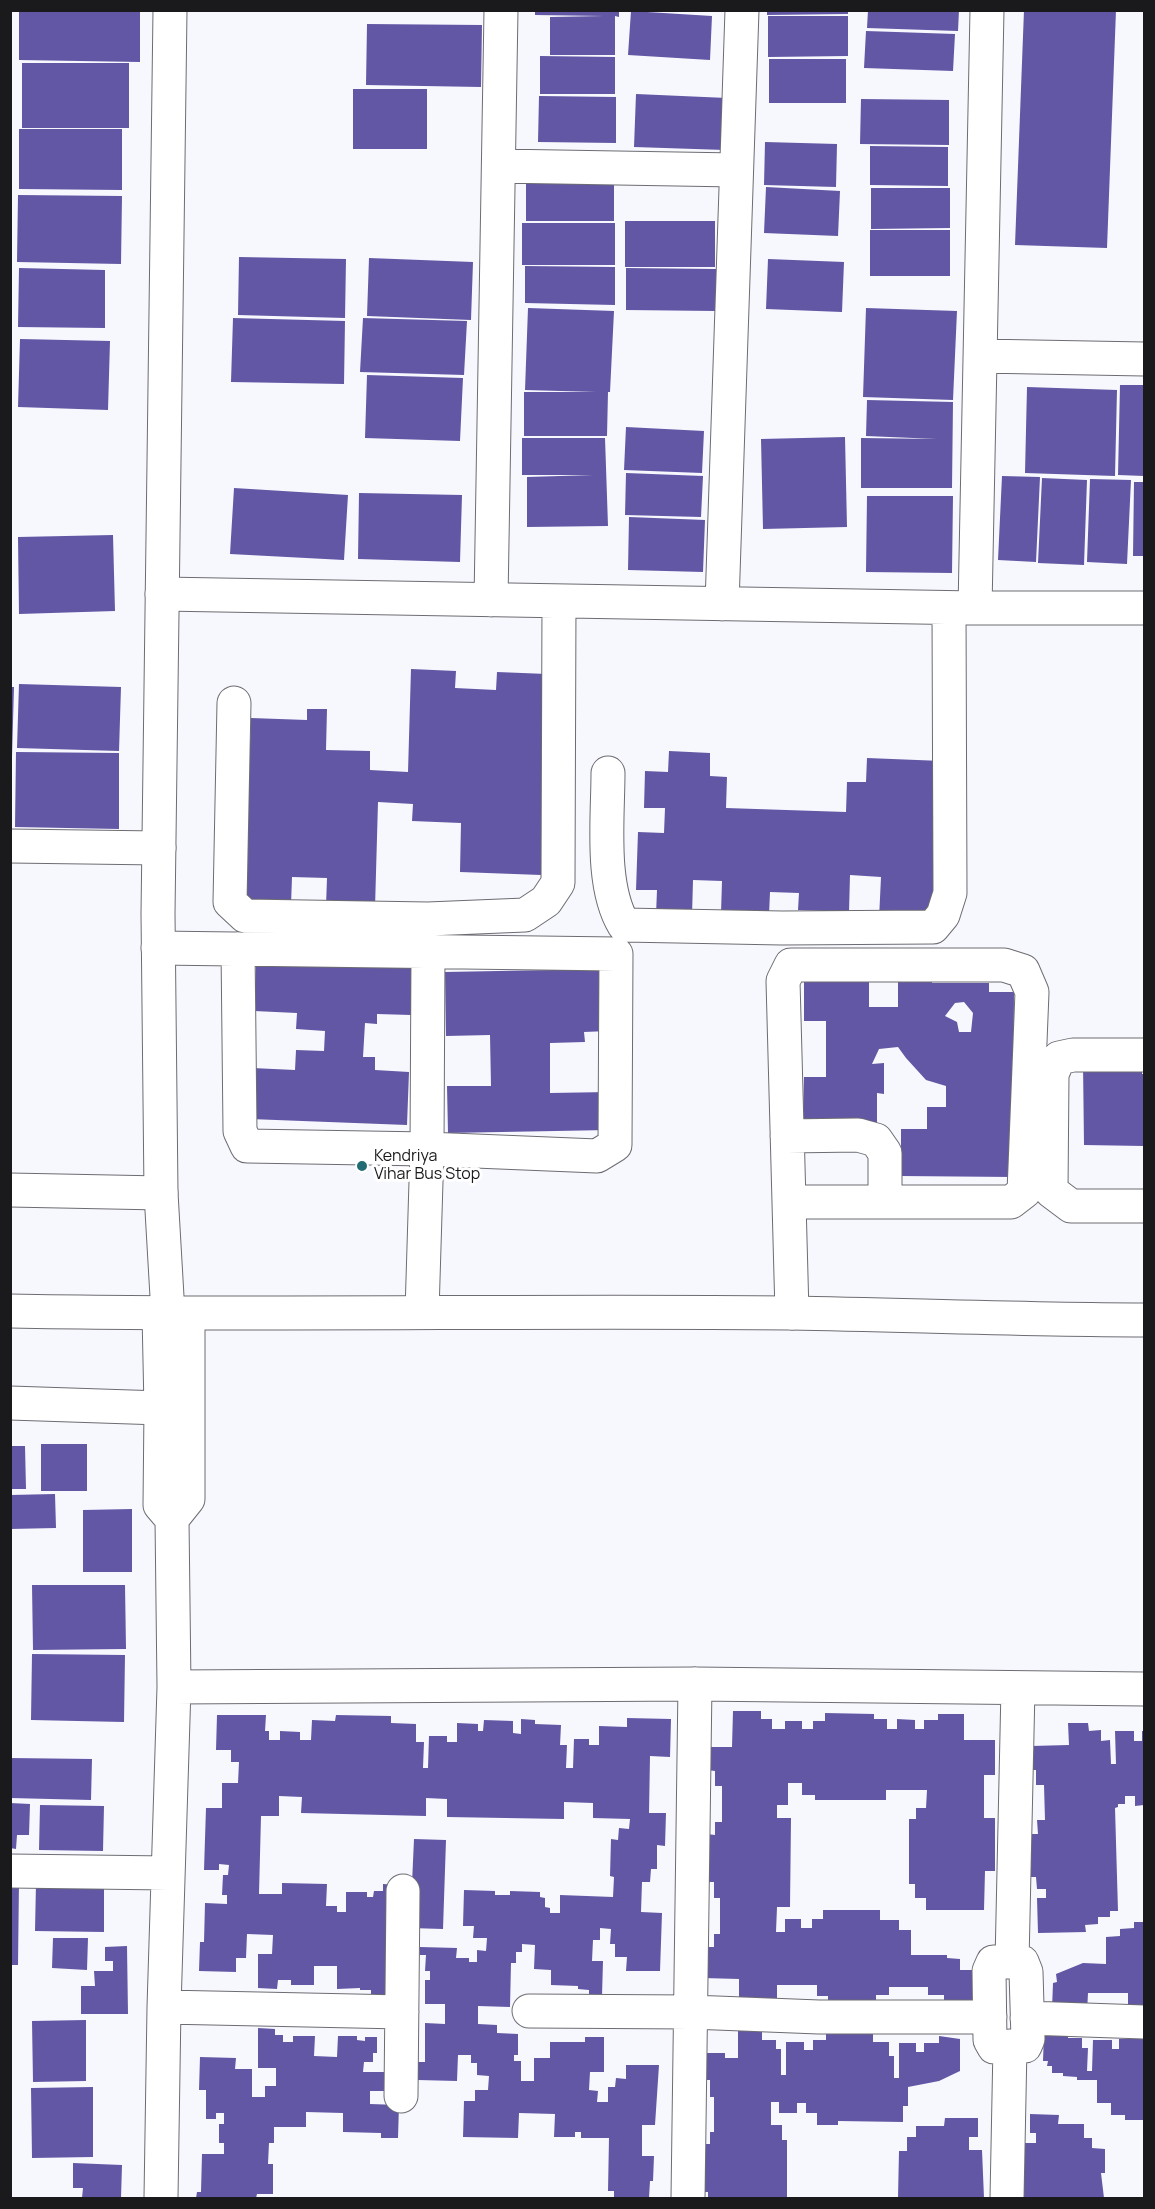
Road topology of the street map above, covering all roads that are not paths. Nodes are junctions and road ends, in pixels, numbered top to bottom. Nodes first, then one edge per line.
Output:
1 (170, 10) edge
2 (501, 10) edge
3 (742, 10) edge
4 (987, 10) edge
5 (499, 166) junction
6 (736, 170) junction
7 (980, 356) junction
8 (1144, 359) edge
9 (162, 594) junction
10 (491, 600) junction
11 (559, 602) junction
12 (722, 604) junction
13 (962, 608) junction
14 (1144, 608) edge
15 (234, 703) dead end
16 (608, 773) dead end
17 (10, 846) edge
18 (159, 848) junction
19 (158, 948) junction
20 (238, 949) junction
21 (428, 951) junction
22 (1144, 1055) edge
23 (788, 1136) junction
24 (427, 1149) junction
25 (10, 1190) edge
26 (161, 1193) junction
27 (790, 1202) junction
28 (885, 1202) junction
29 (1144, 1206) edge
30 (10, 1311) edge
31 (422, 1312) junction
32 (792, 1313) junction
33 (172, 1314) junction
34 (1144, 1320) edge
35 (10, 1403) edge
36 (161, 1408) junction
37 (172, 1519) junction
38 (695, 1684) junction
39 (174, 1687) junction
40 (1018, 1688) junction
41 (1144, 1689) edge
42 (10, 1871) edge
43 (168, 1874) junction
44 (403, 1891) dead end
45 (1012, 1962) junction
46 (164, 2007) junction
47 (529, 2011) dead end
48 (402, 2012) junction
49 (691, 2012) junction
50 (990, 2017) junction
51 (1027, 2018) junction
52 (1144, 2022) edge
53 (1010, 2046) junction
54 (401, 2096) dead end
55 (161, 2199) edge
56 (688, 2199) edge
57 (1007, 2199) edge

1 - 9 street
2 - 5 street
3 - 6 street
4 - 7 street
5 - 6 street
5 - 10 street
6 - 12 street
7 - 8 street
7 - 13 street
9 - 10 street
9 - 18 street
10 - 11 street
11 - 12 street
11 - 15 street
12 - 13 street
13 - 14 street
13 - 16 street
17 - 18 street
18 - 19 street
19 - 20 street
19 - 26 street
20 - 21 street
20 - 24 street
21 - 24 street
21 - 24 street
22 - 29 street
23 - 27 street
23 - 28 street
23 - 28 street
24 - 31 street
25 - 26 street
26 - 33 street
27 - 28 street
27 - 32 street
30 - 33 street
31 - 32 street
31 - 33 street
32 - 34 street
33 - 36 street
33 - 37 street
35 - 36 street
36 - 37 street
37 - 39 street
38 - 39 street
38 - 40 street
38 - 49 street
39 - 43 street
40 - 41 street
40 - 45 street
42 - 43 street
43 - 46 street
44 - 48 street
45 - 50 street
45 - 51 street
46 - 48 street
46 - 55 street
47 - 49 street
48 - 54 street
49 - 50 street
49 - 56 street
50 - 53 street
51 - 52 street
51 - 53 street
53 - 57 street

